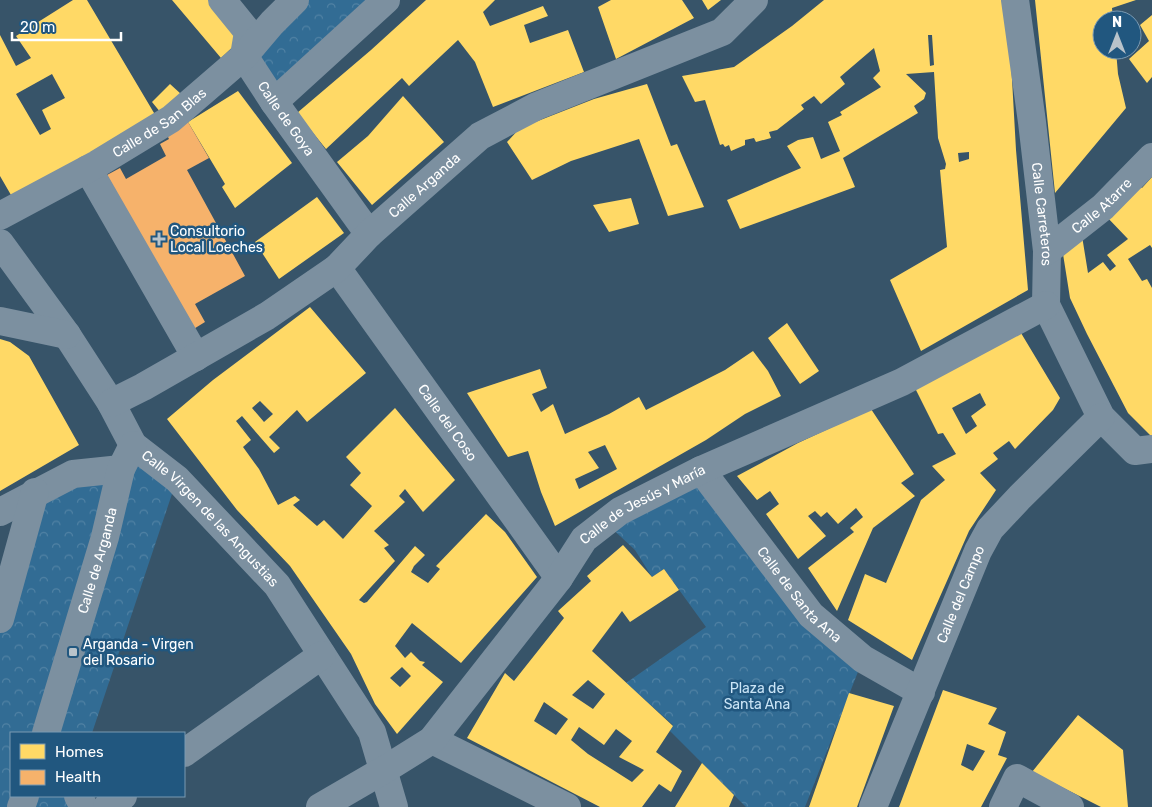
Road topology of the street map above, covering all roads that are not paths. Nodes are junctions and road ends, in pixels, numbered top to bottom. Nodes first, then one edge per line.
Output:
1 (222, 0) edge
2 (295, 0) edge
3 (386, 0) edge
4 (754, 0) edge
5 (1015, 0) edge
6 (244, 56) junction
7 (274, 102) junction
8 (1152, 157) edge
9 (88, 169) junction
10 (0, 216) edge
11 (369, 234) junction
12 (0, 243) edge
13 (1047, 252) junction
14 (336, 268) junction
15 (1046, 305) junction
16 (0, 321) edge
17 (67, 335) junction
18 (196, 357) junction
19 (111, 403) junction
20 (1101, 417) junction
21 (133, 445) junction
22 (1152, 449) edge
23 (121, 469) junction
24 (700, 470) junction
25 (35, 492) junction
26 (0, 512) edge
27 (559, 578) junction
28 (0, 619) edge
29 (322, 655) junction
30 (920, 692) junction
31 (46, 732) edge
32 (432, 740) junction
33 (185, 751) edge
34 (384, 770) junction
35 (122, 797) edge
36 (107, 807) edge
37 (320, 807) edge
38 (394, 807) edge
39 (567, 807) edge
40 (873, 807) edge
41 (1003, 807) edge
42 (1070, 807) edge

1 - 6 street
2 - 6 street, Calle de San Blas
3 - 7 street
4 - 11 street, Calle Arganda
5 - 13 street, Calle Carreteros
6 - 7 street, Calle de Goya
6 - 9 street, Calle de San Blas
7 - 11 street, Calle de Goya
8 - 13 street, Calle Atarre
9 - 10 street, Calle de San Blas
9 - 18 street
11 - 14 street, Calle Arganda
12 - 17 street, Calle Virgen de las Angustias
13 - 15 street, Calle Carreteros
14 - 18 street, Calle Arganda
14 - 27 street, Calle del Coso
15 - 20 street, Calle Carreteros
15 - 24 street, Calle de Jesús y María
16 - 17 street
17 - 19 street, Calle Virgen de las Angustias
18 - 19 street, Calle Arganda
19 - 21 street, Calle Virgen de las Angustias
20 - 22 street, Calle Carreteros
20 - 30 street, Calle del Campo
21 - 23 street, Calle de Arganda
21 - 29 street, Calle Virgen de las Angustias
23 - 25 street
23 - 31 street, Calle de Arganda
24 - 27 street, Calle de Jesús y María
24 - 30 street, Calle de Santa Ana
25 - 26 street
25 - 28 street
27 - 32 street, Calle de Jesús y María
29 - 33 street
29 - 34 street, Calle Virgen de las Angustias
30 - 40 street, Calle del Campo
32 - 34 street, Calle de Jesús y María
32 - 39 street
34 - 37 street, Calle de Jesús y María
34 - 38 street, Calle Virgen de las Angustias
35 - 36 street
41 - 42 street

